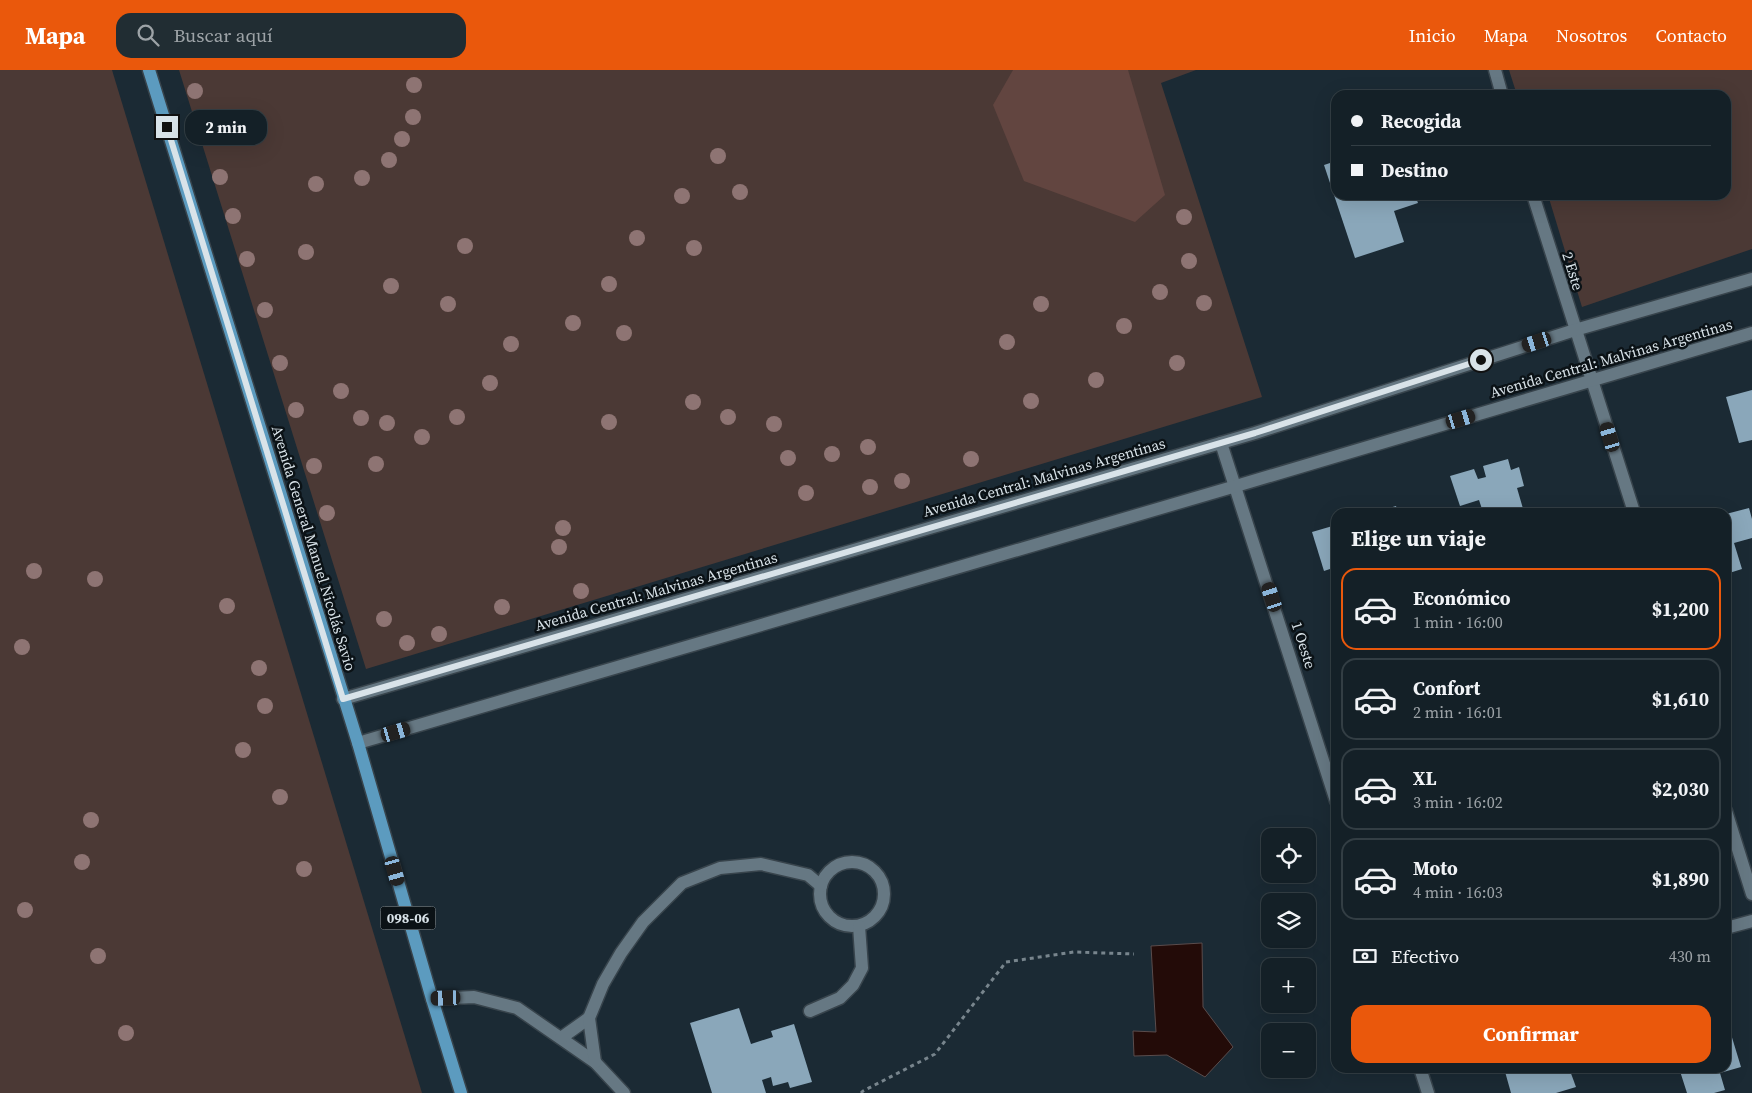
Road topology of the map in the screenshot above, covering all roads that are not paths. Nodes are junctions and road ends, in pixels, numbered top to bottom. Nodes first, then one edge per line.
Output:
1 (150, 70) edge
2 (1495, 70) edge
3 (1501, 90) edge
4 (1535, 200) edge
5 (1752, 279) edge
6 (1575, 330) junction
7 (1752, 333) edge
8 (1593, 380) junction
9 (1221, 443) junction
10 (1236, 486) junction
11 (1633, 508) edge
12 (343, 699) junction
13 (358, 743) junction
14 (1331, 785) edge
15 (1731, 827) edge
16 (821, 886) junction
17 (1752, 894) edge
18 (1752, 921) edge
19 (859, 926) junction
20 (1731, 927) edge
21 (432, 999) junction
22 (810, 1010) dead end
23 (589, 1018) junction
24 (562, 1038) junction
25 (594, 1062) junction
26 (1422, 1073) edge
27 (461, 1093) edge
28 (624, 1093) edge
29 (1428, 1093) edge

1 - 12 main road, Avenida General Manuel Nicolás Savio
2 - 3 main road
4 - 6 main road, 2 Este
5 - 6 main road, Avenida Central: Malvinas Argentinas
6 - 8 main road, 2 Este
6 - 9 main road, Avenida Central: Malvinas Argentinas
7 - 8 main road, Avenida Central: Malvinas Argentinas
8 - 10 main road, Avenida Central: Malvinas Argentinas
8 - 11 main road, 2 Este
9 - 10 main road, 1 Oeste
9 - 12 main road, Avenida Central: Malvinas Argentinas
10 - 13 main road, Avenida Central: Malvinas Argentinas
10 - 14 main road, 1 Oeste
12 - 13 main road, Avenida General Manuel Nicolás Savio
13 - 21 main road, Avenida General Manuel Nicolás Savio / 098-06
15 - 17 main road
16 - 19 main road
16 - 19 main road
16 - 23 main road
18 - 20 main road
19 - 22 main road
21 - 24 main road
21 - 27 main road, Avenida General Manuel Nicolás Savio / 098-06
23 - 24 main road
23 - 25 main road
24 - 25 main road
25 - 28 main road
26 - 29 main road

